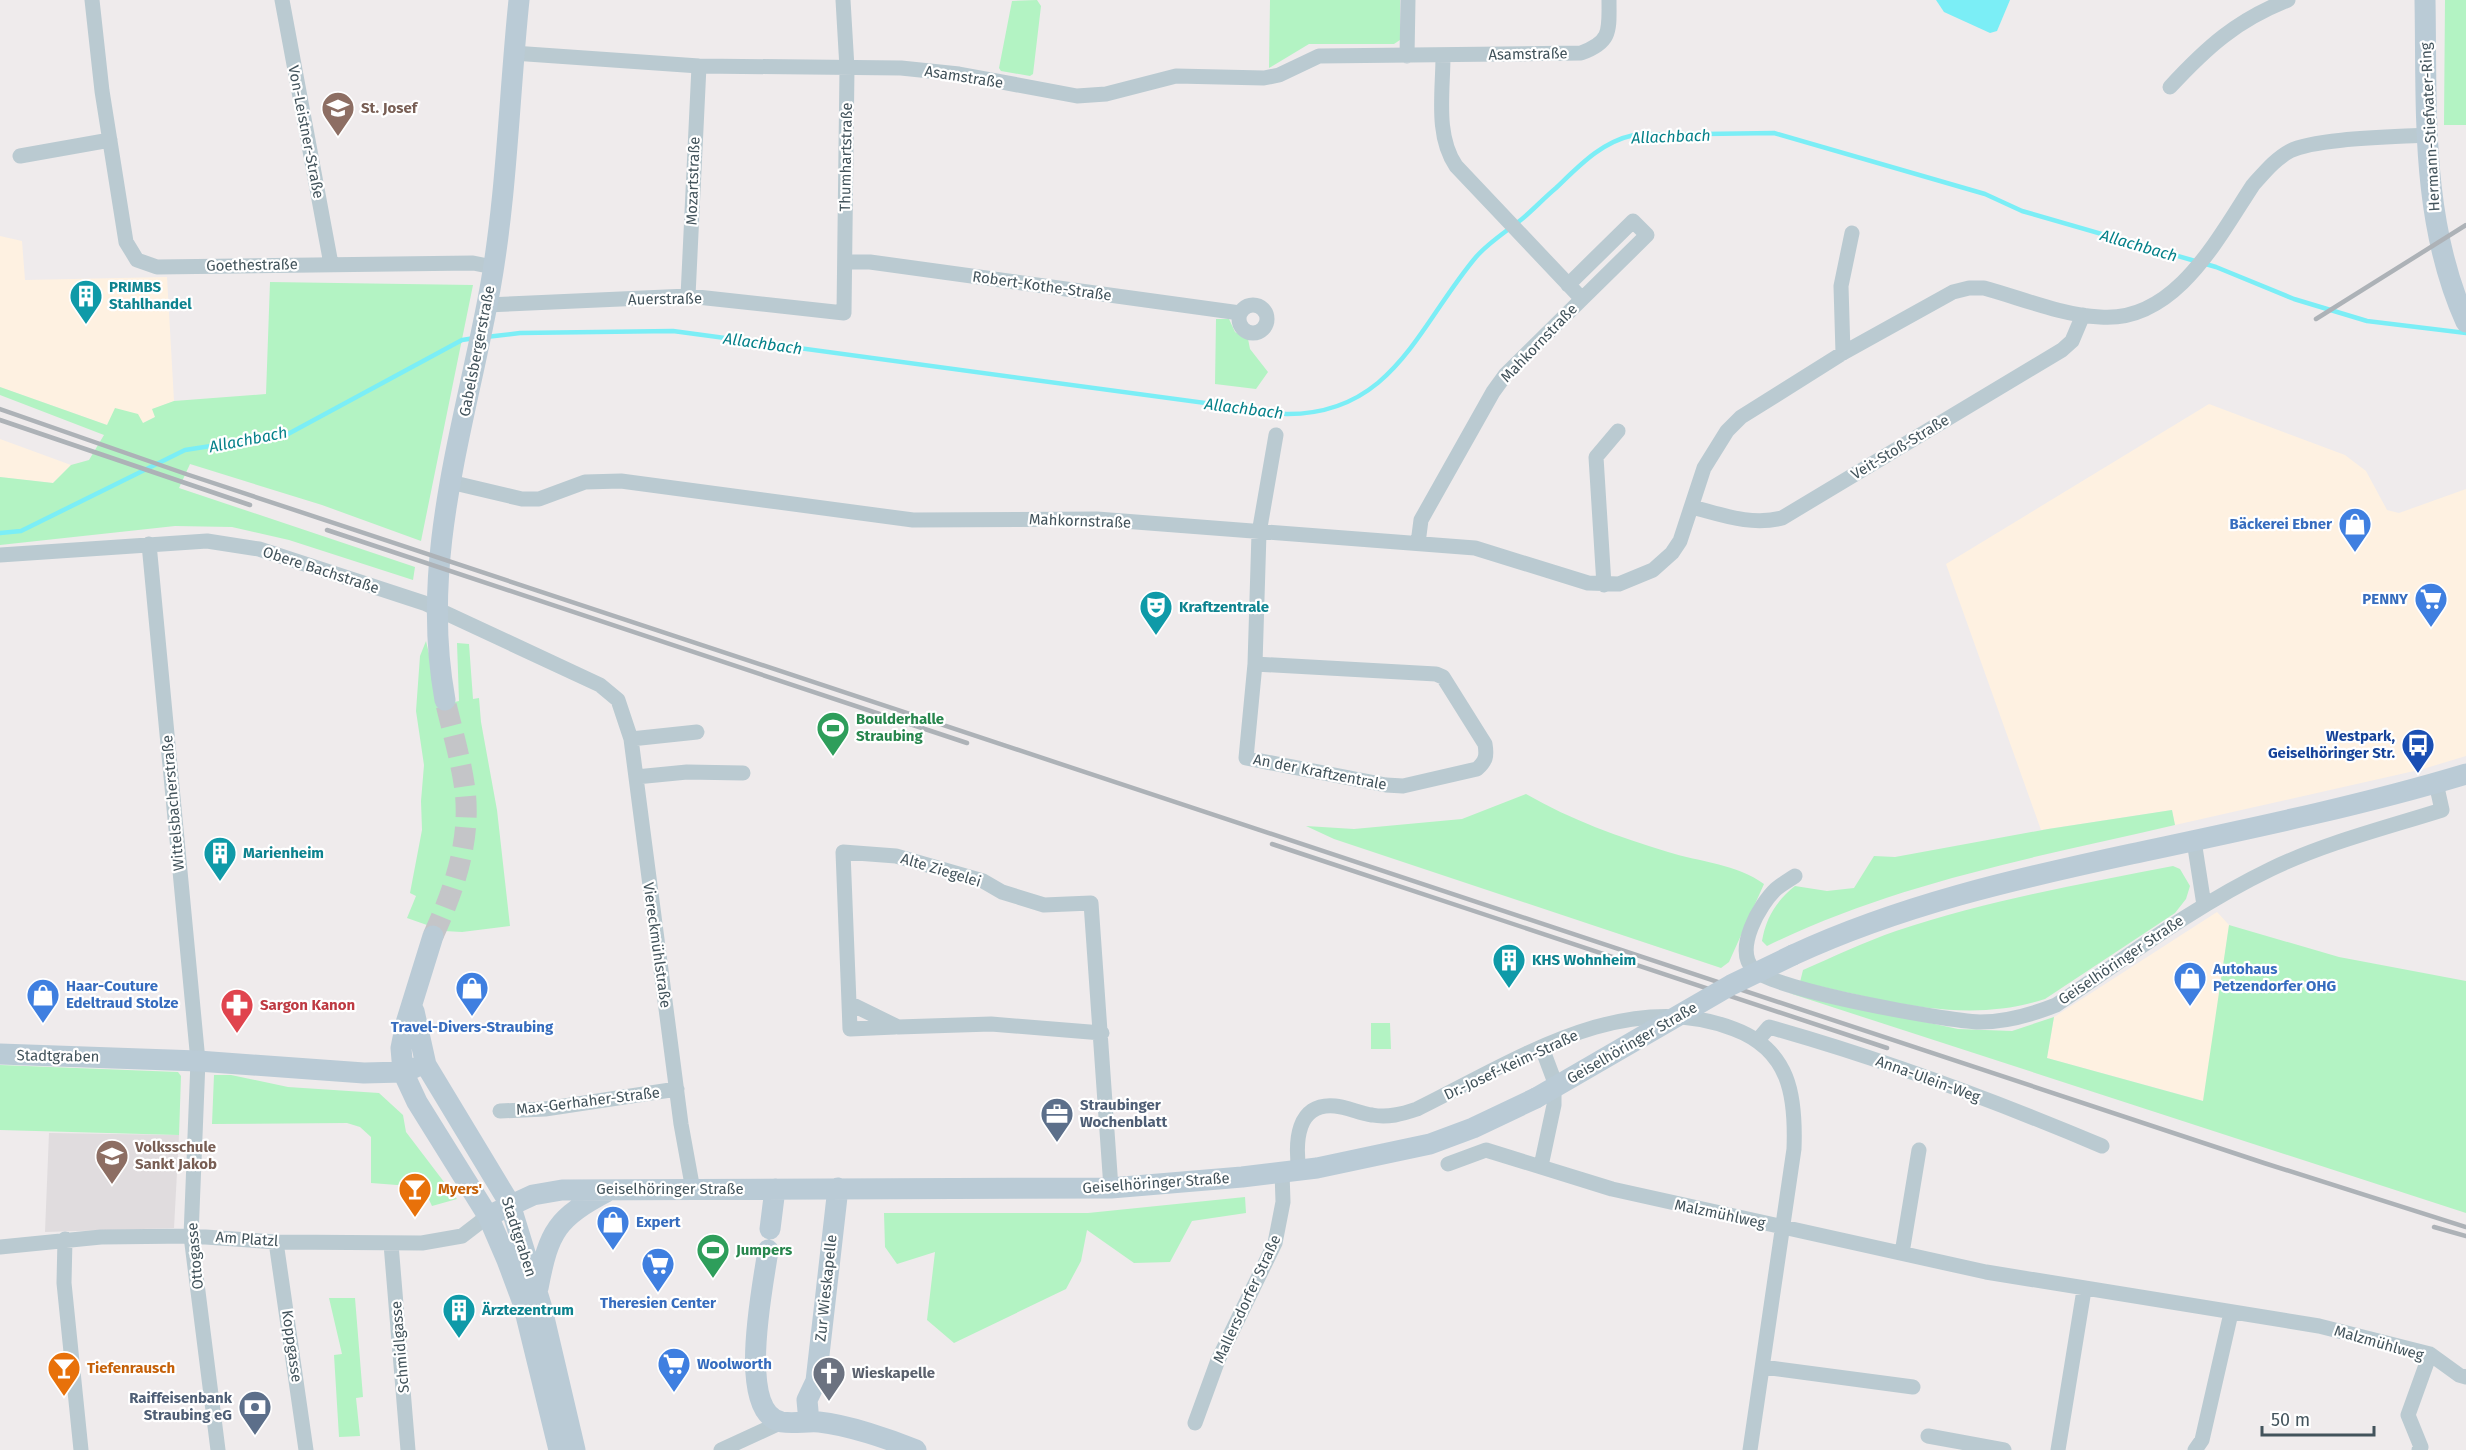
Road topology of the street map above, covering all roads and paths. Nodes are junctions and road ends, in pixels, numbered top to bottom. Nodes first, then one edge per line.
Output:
1 (92, 0) edge
2 (282, 0) edge
3 (519, 0) edge
4 (843, 0) edge
5 (1408, 0) edge
6 (1609, 0) edge
7 (2288, 0) edge
8 (2425, 0) edge
9 (513, 53) junction
10 (1407, 56) junction
11 (1443, 56) junction
12 (699, 66) junction
13 (847, 68) junction
14 (2170, 87) dead end
15 (2427, 135) junction
16 (110, 140) junction
17 (20, 156) dead end
18 (1852, 233) dead end
19 (1606, 247) junction
20 (845, 261) junction
21 (1620, 261) junction
22 (331, 264) junction
23 (493, 267) junction
24 (1568, 285) junction
25 (688, 296) junction
26 (1582, 299) junction
27 (485, 309) junction
28 (844, 313) joint
29 (1240, 313) dead end
30 (2462, 313) edge
31 (2083, 315) junction
32 (1843, 353) junction
33 (1618, 431) dead end
34 (1276, 435) dead end
35 (450, 482) junction
36 (1692, 507) junction
37 (1259, 533) junction
38 (1418, 543) junction
39 (149, 544) junction
40 (0, 555) edge
41 (1604, 585) junction
42 (437, 609) junction
43 (1255, 664) junction
44 (446, 700) tunnel mouth
45 (618, 700) joint
46 (697, 732) dead end
47 (631, 739) junction
48 (743, 772) dead end
49 (2466, 774) edge
50 (636, 777) junction
51 (2436, 783) junction
52 (2194, 841) junction
53 (1795, 876) dead end
54 (2204, 904) junction
55 (433, 936) tunnel mouth
56 (849, 1003) junction
57 (413, 1005) junction
58 (898, 1027) junction
59 (1102, 1033) junction
60 (1757, 1041) junction
61 (1542, 1048) junction
62 (0, 1054) edge
63 (198, 1061) junction
64 (426, 1065) junction
65 (403, 1072) junction
66 (677, 1089) junction
67 (500, 1111) dead end
68 (2102, 1146) dead end
69 (1919, 1150) dead end
70 (1448, 1164) dead end
71 (1541, 1166) junction
72 (1290, 1172) junction
73 (838, 1188) junction
74 (1111, 1188) junction
75 (775, 1189) junction
76 (611, 1190) junction
77 (693, 1190) junction
78 (510, 1204) junction
79 (488, 1216) junction
80 (1783, 1227) junction
81 (191, 1236) junction
82 (65, 1239) junction
83 (276, 1242) junction
84 (391, 1244) junction
85 (0, 1247) edge
86 (1902, 1253) junction
87 (2084, 1290) junction
88 (537, 1292) junction
89 (2231, 1313) junction
90 (2430, 1354) junction
91 (1763, 1367) junction
92 (2466, 1377) edge
93 (1913, 1387) dead end
94 (782, 1422) junction
95 (808, 1422) junction
96 (1195, 1423) dead end
97 (1928, 1436) dead end
98 (81, 1450) edge
99 (218, 1450) edge
100 (306, 1450) edge
101 (408, 1450) edge
102 (559, 1450) edge
103 (575, 1450) edge
104 (721, 1450) edge
105 (916, 1450) edge
106 (1750, 1450) edge
107 (2004, 1450) edge
108 (2058, 1450) edge
109 (2195, 1450) edge
110 (2420, 1450) edge

1 - 16 street, Goethestraße
2 - 22 street, Von-Leistner-Straße
3 - 9 main road, Gabelsbergerstraße
4 - 13 street, Thumhartstraße
5 - 10 street
6 - 11 street, Asamstraße
7 - 14 street
8 - 15 main road, Hermann-Stiefvater-Ring
9 - 12 street, Asamstraße
9 - 23 main road, Gabelsbergerstraße
10 - 11 street, Asamstraße
10 - 13 street, Asamstraße
11 - 24 street, Mahkornstraße
12 - 13 street, Asamstraße
12 - 25 street, Mozartstraße
13 - 20 street, Thumhartstraße
15 - 30 main road, Hermann-Stiefvater-Ring
15 - 31 street
16 - 17 street
16 - 22 street, Goethestraße
18 - 32 street
19 - 21 street
19 - 21 street, Mahkornstraße
19 - 24 street, Mahkornstraße
20 - 28 street, Thumhartstraße
20 - 29 street, Robert-Kothe-Straße
21 - 26 street, Mahkornstraße
22 - 23 street, Goethestraße
23 - 27 main road, Gabelsbergerstraße
24 - 26 street, Mahkornstraße
25 - 27 street, Auerstraße
25 - 28 street, Auerstraße
26 - 38 street, Mahkornstraße
27 - 35 main road, Gabelsbergerstraße
31 - 32 street
31 - 36 street, Veit-Stoß-Straße
32 - 36 street
33 - 41 street
34 - 37 street, An der Kraftzentrale
35 - 37 street, Mahkornstraße
35 - 42 main road, Gabelsbergerstraße
36 - 41 street
37 - 38 street, Mahkornstraße
37 - 43 street, An der Kraftzentrale
38 - 41 street
39 - 40 street, Obere Bachstraße
39 - 42 street, Obere Bachstraße
39 - 63 street, Wittelsbacherstraße
42 - 44 main road, Gabelsbergerstraße
42 - 45 street, Obere Bachstraße
43 - 43 street, An der Kraftzentrale
45 - 47 street, Viereckmühlstraße
46 - 47 street
47 - 50 street, Viereckmühlstraße
48 - 50 street
49 - 51 main road, Geiselhöringer Straße
50 - 66 street, Viereckmühlstraße
51 - 52 main road, Geiselhöringer Straße
51 - 54 street, Geiselhöringer Straße
52 - 54 street
52 - 72 main road, Geiselhöringer Straße, bridge
53 - 54 street, Geiselhöringer Straße
55 - 57 main road
56 - 58 street, Alte Ziegelei
56 - 58 street, Alte Ziegelei
56 - 59 street, Alte Ziegelei
57 - 64 main road
57 - 65 main road
58 - 59 street, Alte Ziegelei
59 - 74 street, Alte Ziegelei
60 - 61 street, Dr.-Josef-Keim-Straße
60 - 68 street, Anna-Ulein-Weg
60 - 80 street, Dr.-Josef-Keim-Straße
61 - 71 street
61 - 72 street, Dr.-Josef-Keim-Straße
62 - 63 main road, Stadtgraben
63 - 65 main road, Stadtgraben
63 - 81 street, Ottogasse
64 - 65 main road, Stadtgraben
64 - 78 main road, Stadtgraben
65 - 79 main road, Stadtgraben
66 - 67 street, Max-Gerhaher-Straße
66 - 77 street, Viereckmühlstraße
69 - 86 street
70 - 71 street, Malzmühlweg
71 - 80 street, Malzmühlweg
72 - 74 main road, Geiselhöringer Straße
72 - 96 street, Mallersdorfer Straße
73 - 74 main road, Geiselhöringer Straße
73 - 75 main road, Geiselhöringer Straße
73 - 95 main road, Zur Wieskapelle
75 - 77 main road, Geiselhöringer Straße
75 - 94 main road
76 - 77 main road, Geiselhöringer Straße
76 - 78 main road, Geiselhöringer Straße
76 - 88 main road
78 - 79 main road, Geiselhöringer Straße
78 - 88 main road, Stadtgraben
79 - 84 street, Am Platzl
79 - 102 main road, Stadtgraben
80 - 86 street, Malzmühlweg
80 - 91 street, Dr.-Josef-Keim-Straße
81 - 82 street, Am Platzl
81 - 83 street, Am Platzl
81 - 99 street, Ottogasse
82 - 85 street, Am Platzl
82 - 98 street
83 - 84 street, Am Platzl
83 - 100 street, Koppgasse
84 - 101 street, Schmidlgasse
86 - 87 street, Malzmühlweg
87 - 89 street, Malzmühlweg
87 - 108 street
88 - 103 main road, Stadtgraben
89 - 90 street, Malzmühlweg
89 - 109 street
90 - 92 street
90 - 110 street, Malzmühlweg
91 - 93 street
91 - 106 street, Dr.-Josef-Keim-Straße
94 - 95 main road
94 - 104 street
95 - 105 main road
97 - 107 street

